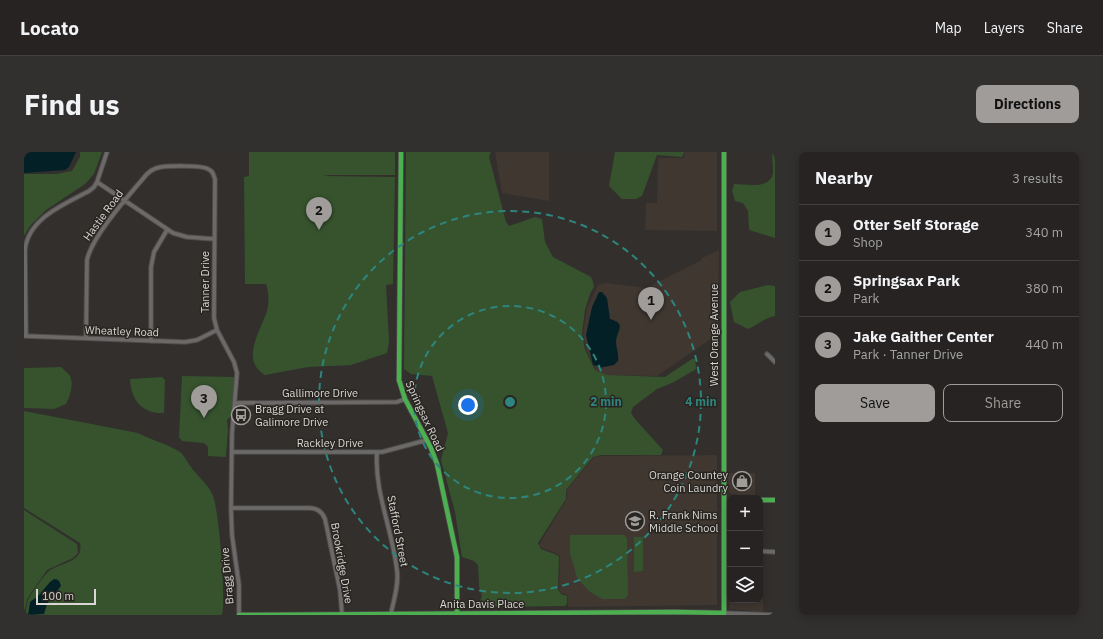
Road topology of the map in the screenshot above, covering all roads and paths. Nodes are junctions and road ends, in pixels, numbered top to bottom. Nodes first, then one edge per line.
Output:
1 (107, 152) edge
2 (401, 152) edge
3 (724, 152) edge
4 (210, 170) joint
5 (97, 182) junction
6 (124, 201) junction
7 (167, 230) junction
8 (214, 239) junction
9 (217, 330) junction
10 (25, 336) edge
11 (86, 338) junction
12 (151, 341) junction
13 (767, 354) dead end
14 (775, 362) edge
15 (405, 399) junction
16 (235, 403) junction
17 (427, 440) junction
18 (232, 452) junction
19 (377, 452) junction
20 (723, 500) junction
21 (727, 500) edge
22 (763, 500) edge
23 (775, 500) edge
24 (231, 508) junction
25 (232, 535) joint
26 (763, 552) edge
27 (775, 552) edge
28 (457, 613) junction
29 (667, 613) edge
30 (239, 614) edge
31 (342, 614) junction
32 (359, 614) edge
33 (391, 614) junction
34 (421, 614) edge
35 (560, 614) edge
36 (611, 614) edge
37 (724, 614) edge
38 (775, 615) edge

1 - 5 street
2 - 15 street, Springsax Road
3 - 20 street, West Orange Avenue
4 - 6 street, Hastie Road
4 - 8 street, Tanner Drive
5 - 6 street
5 - 10 street
6 - 7 street
6 - 11 street, Hastie Road
7 - 8 street
7 - 12 street
8 - 9 street, Tanner Drive
9 - 12 street, Wheatley Road
9 - 16 street, Tanner Drive
10 - 11 street, Wheatley Road
11 - 12 street, Wheatley Road
13 - 14 street
15 - 16 street, Gallimore Drive
15 - 17 street, Springsax Road
16 - 18 street, Tanner Drive
17 - 19 street, Rackley Drive
17 - 28 street, Springsax Road
18 - 19 street, Rackley Drive
18 - 24 street, Tanner Drive
19 - 33 street, Stafford Street
20 - 21 street
20 - 37 street, West Orange Avenue
22 - 23 street
24 - 25 street, Tanner Drive
24 - 31 street, Brookridge Drive
25 - 30 street, Bragg Drive
26 - 27 street
28 - 34 street, Anita Davis Place
28 - 35 street, Anita Davis Place
29 - 36 street, Anita Davis Place
29 - 37 street, Anita Davis Place
30 - 31 street, Anita Davis Place
31 - 32 street, Anita Davis Place
32 - 33 street, Anita Davis Place
33 - 34 street, Anita Davis Place
35 - 36 street, Anita Davis Place
37 - 38 street

